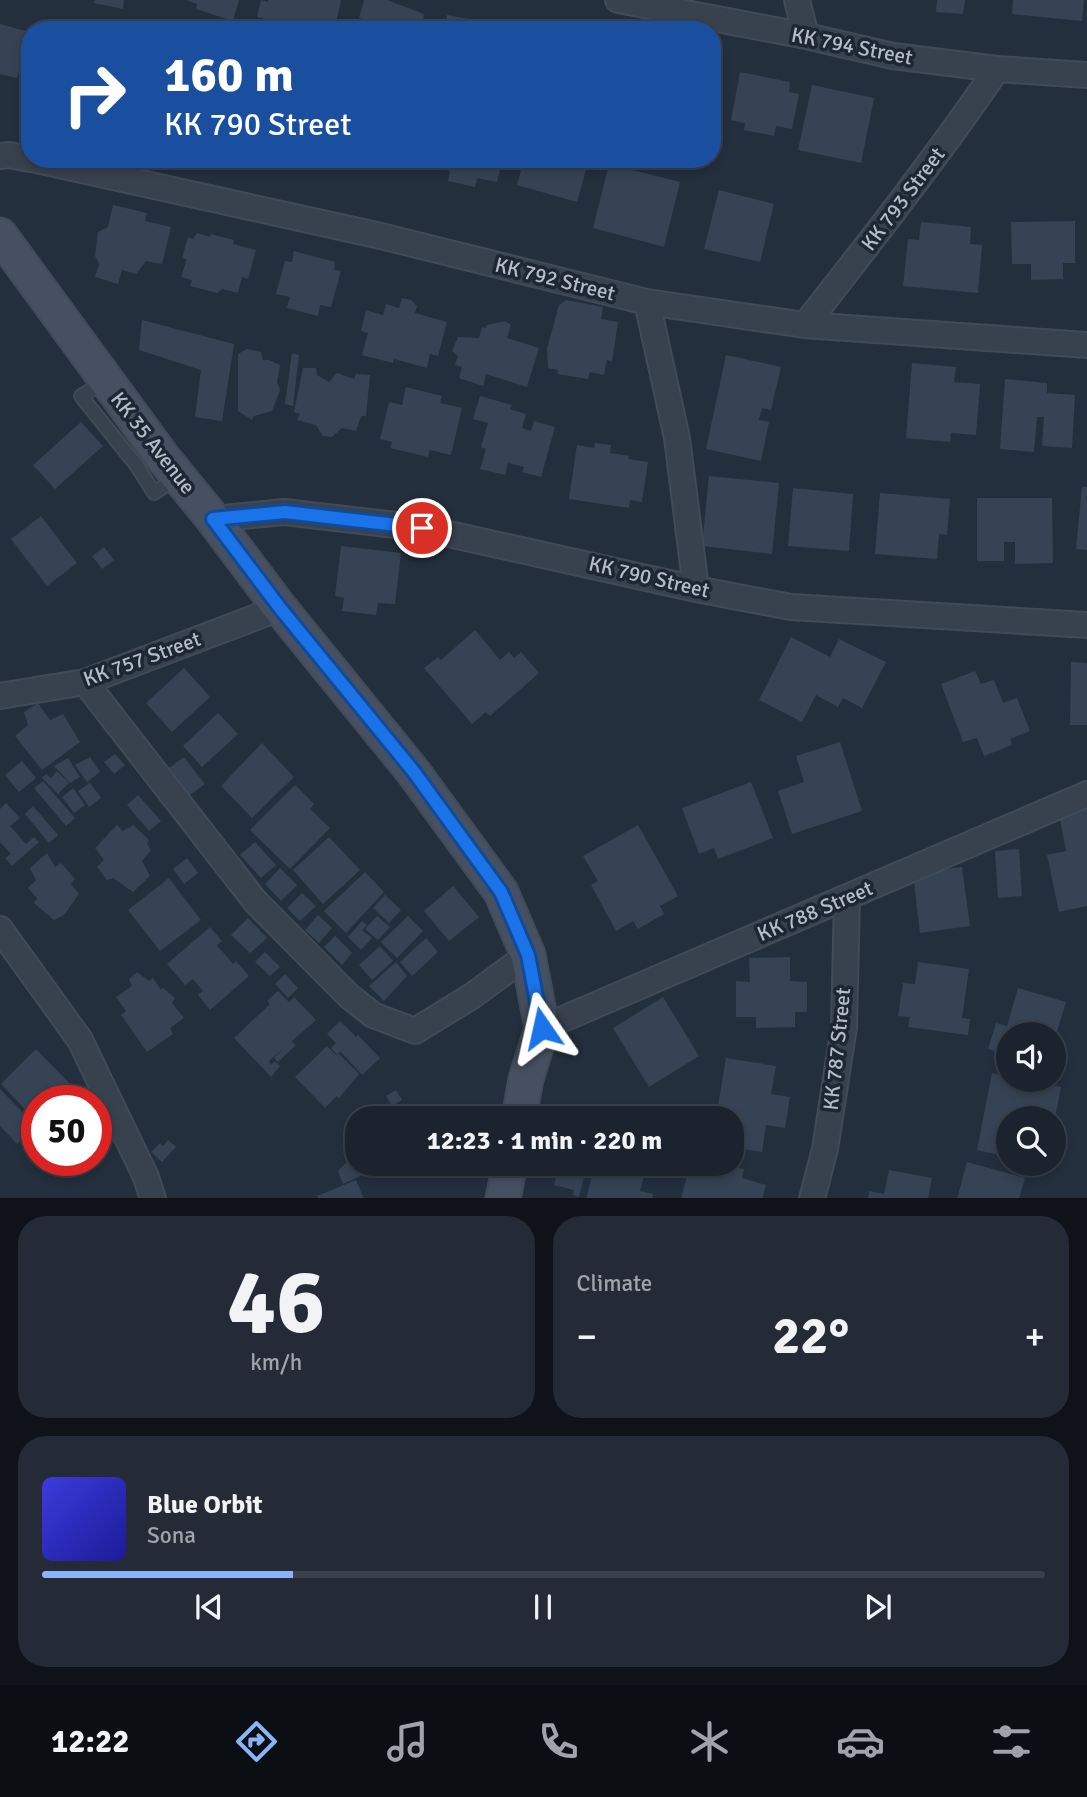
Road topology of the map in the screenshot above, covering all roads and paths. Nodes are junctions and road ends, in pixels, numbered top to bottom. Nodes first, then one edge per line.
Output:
1 (618, 0) edge
2 (797, 0) edge
3 (806, 36) junction
4 (997, 69) junction
5 (1087, 75) edge
6 (0, 156) edge
7 (21, 157) edge
8 (72, 168) edge
9 (0, 235) edge
10 (648, 302) junction
11 (805, 325) junction
12 (1087, 345) edge
13 (213, 519) junction
14 (696, 589) junction
15 (280, 608) junction
16 (1087, 625) edge
17 (85, 682) junction
18 (0, 696) edge
19 (1087, 794) edge
20 (847, 897) junction
21 (0, 929) edge
22 (528, 955) junction
23 (542, 1028) junction
24 (521, 1106) edge
25 (508, 1176) edge
26 (153, 1198) edge
27 (503, 1198) edge
28 (813, 1198) edge

1 - 3 street, KK 794 Street
2 - 3 street
3 - 4 street, KK 794 Street
4 - 5 street, KK 794 Street
4 - 11 street, KK 793 Street
6 - 7 street, KK 792 Street
8 - 10 street, KK 792 Street
9 - 13 main road, KK 35 Avenue
10 - 11 street, KK 792 Street
10 - 14 street
11 - 12 street, KK 792 Street
13 - 14 street, KK 790 Street
13 - 15 main road, KK 35 Avenue
14 - 16 street, KK 790 Street
15 - 17 street, KK 757 Street
15 - 22 main road, KK 35 Avenue
17 - 18 street, KK 757 Street
17 - 22 street
19 - 20 street, KK 788 Street
20 - 23 street, KK 788 Street
20 - 28 street, KK 787 Street
21 - 26 street
22 - 23 main road, KK 35 Avenue
23 - 24 main road, KK 35 Avenue
25 - 27 main road

